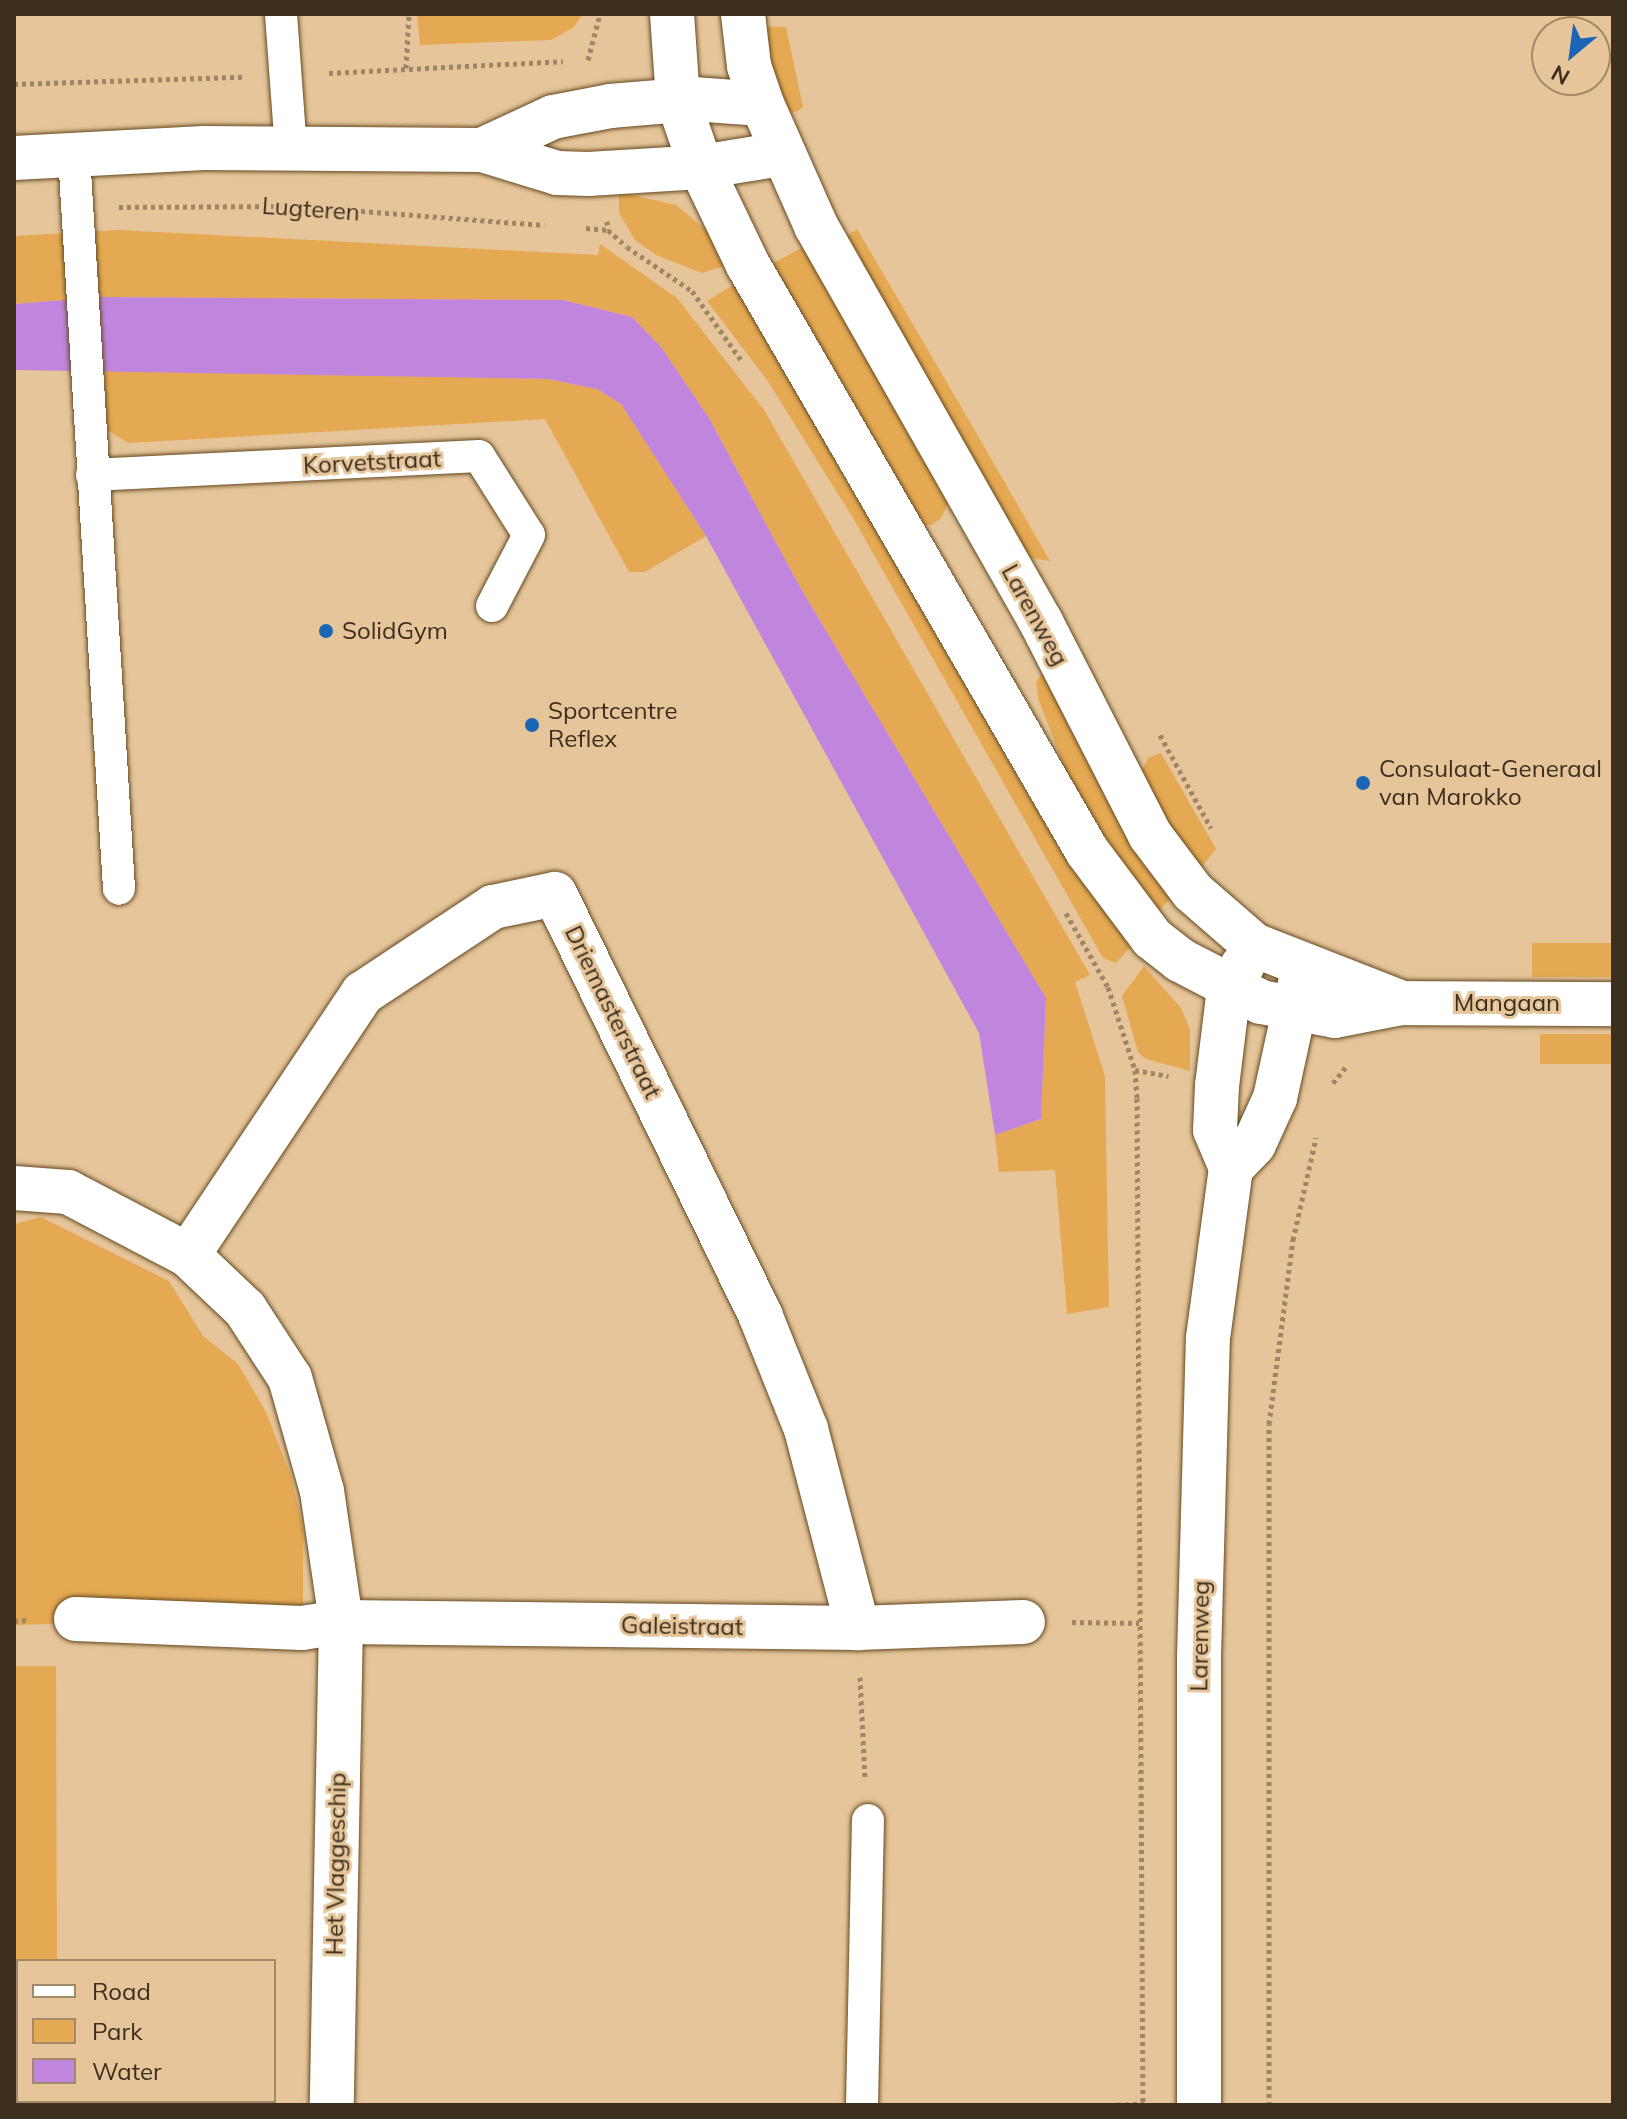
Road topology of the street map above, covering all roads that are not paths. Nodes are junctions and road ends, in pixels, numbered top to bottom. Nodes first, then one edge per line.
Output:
1 (281, 14) edge
2 (672, 14) edge
3 (743, 14) edge
4 (678, 100) junction
5 (762, 104) junction
6 (291, 149) junction
7 (482, 150) junction
8 (781, 154) junction
9 (74, 155) junction
10 (14, 158) edge
11 (701, 167) junction
12 (92, 475) junction
13 (492, 606) dead end
14 (119, 889) dead end
15 (1254, 945) junction
16 (1303, 968) junction
17 (1229, 988) junction
18 (1402, 1003) junction
19 (1613, 1004) edge
20 (1295, 1010) junction
21 (1231, 1168) junction
22 (14, 1188) edge
23 (188, 1255) junction
24 (76, 1619) dead end
25 (341, 1622) junction
26 (1023, 1622) road end
27 (858, 1628) junction
28 (868, 1820) road end
29 (332, 2105) edge
30 (862, 2105) edge
31 (1199, 2105) edge

1 - 6 lane
2 - 4 street
3 - 5 street, Larenweg
4 - 5 street
4 - 7 street
4 - 11 street
5 - 8 street, Larenweg
6 - 7 street
6 - 9 street
7 - 11 street
8 - 11 street
8 - 15 street, Larenweg
9 - 10 street
9 - 12 lane
11 - 17 street
12 - 13 lane, Korvetstraat
12 - 14 lane
15 - 16 street, Larenweg
15 - 17 street
16 - 18 street, Mangaan
16 - 20 street
17 - 20 street, Mangaan
17 - 21 street
18 - 19 street, Mangaan
18 - 20 street, Mangaan
20 - 21 street
21 - 31 street, Larenweg
22 - 23 street, Het Vlaggeschip
23 - 25 street, Het Vlaggeschip
23 - 27 street, Driemasterstraat
24 - 25 street
25 - 27 street, Galeistraat
25 - 29 street, Het Vlaggeschip
26 - 27 street, Galeistraat
28 - 30 lane

